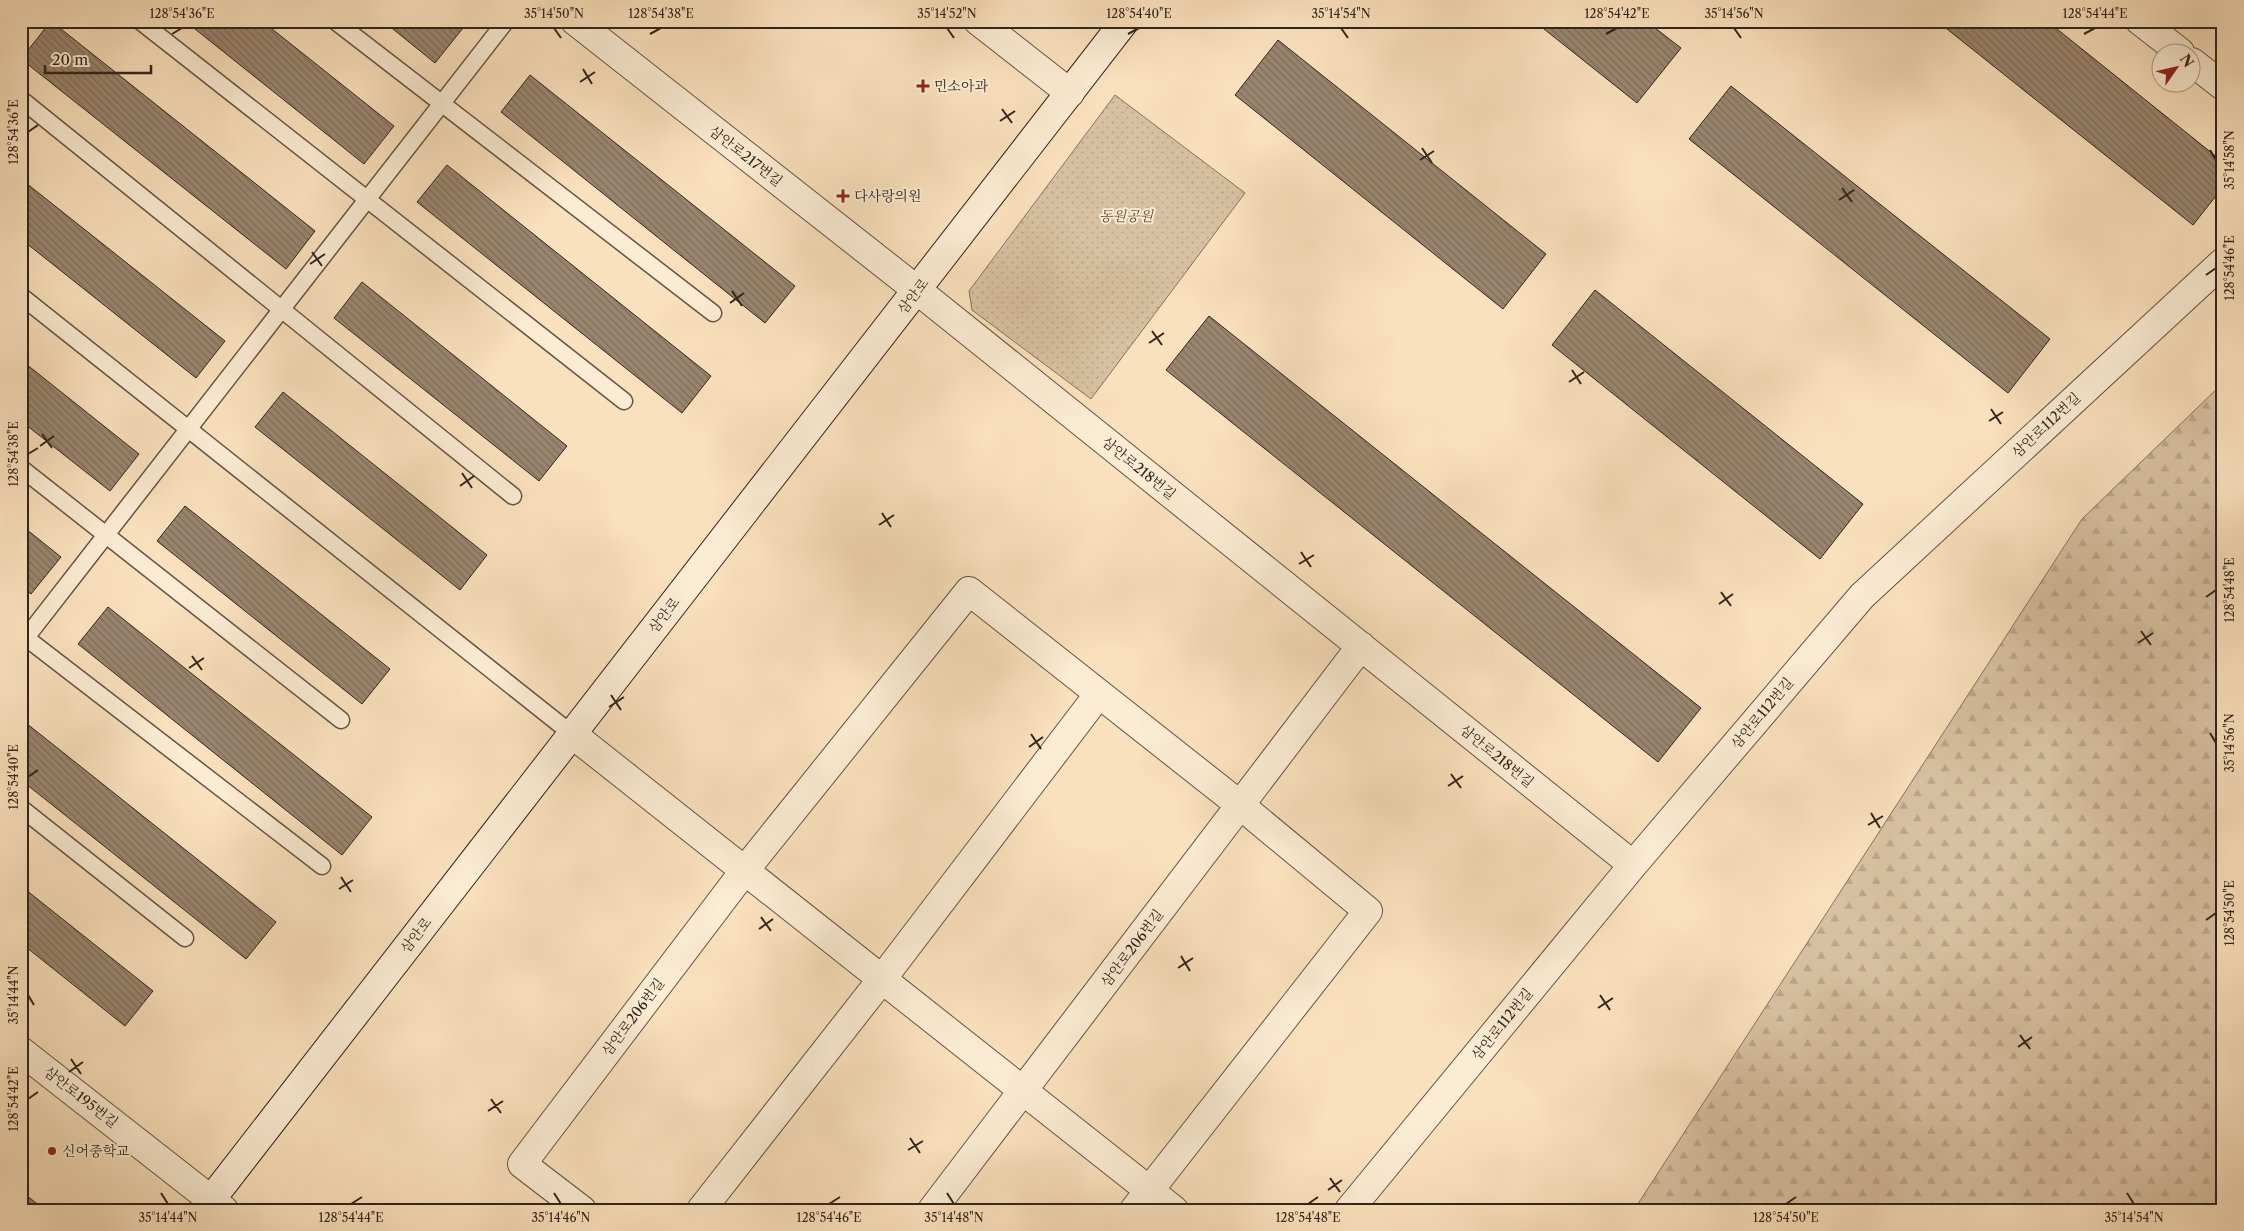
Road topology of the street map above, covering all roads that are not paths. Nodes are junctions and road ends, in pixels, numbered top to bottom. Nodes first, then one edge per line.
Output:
1 (140, 21) edge
2 (335, 21) edge
3 (506, 21) edge
4 (575, 21) edge
5 (978, 21) edge
6 (1125, 21) edge
7 (2140, 21) edge
8 (2167, 42) edge
9 (2202, 70) edge
10 (2223, 86) edge
11 (1070, 93) junction
12 (22, 100) edge
13 (441, 104) junction
14 (367, 199) junction
15 (2223, 262) edge
16 (917, 290) junction
17 (21, 296) edge
18 (282, 310) junction
19 (713, 313) dead end
20 (624, 401) dead end
21 (188, 429) junction
22 (21, 468) edge
23 (513, 496) dead end
24 (106, 535) junction
25 (23, 639) edge
26 (1361, 646) junction
27 (1098, 695) junction
28 (341, 720) dead end
29 (572, 734) junction
30 (1240, 805) junction
31 (21, 808) edge
32 (1633, 865) junction
33 (322, 866) dead end
34 (745, 870) junction
35 (185, 938) dead end
36 (882, 979) junction
37 (21, 1051) edge
38 (1024, 1091) junction
39 (1141, 1200) edge
40 (213, 1206) edge
41 (582, 1210) edge
42 (701, 1210) edge
43 (932, 1210) edge
44 (1174, 1210) edge
45 (1349, 1210) edge

1 - 14 lane
2 - 13 lane
3 - 13 lane
4 - 16 street, 삼안로217번길
5 - 11 street
6 - 11 street, 삼안로
7 - 8 street
9 - 10 street
11 - 16 street, 삼안로
12 - 18 lane
13 - 14 lane
13 - 19 lane
14 - 18 lane
14 - 20 lane
15 - 32 street, 삼안로112번길
16 - 26 street, 삼안로218번길
16 - 29 street, 삼안로
17 - 21 lane
18 - 21 lane
18 - 23 lane
21 - 24 lane
21 - 29 lane
22 - 24 lane
24 - 25 lane
24 - 28 lane
25 - 33 lane
26 - 30 street
26 - 32 street, 삼안로218번길
27 - 30 street
27 - 34 street, 삼안로206번길
27 - 36 street
29 - 34 street
29 - 40 street, 삼안로
30 - 38 street, 삼안로206번길
30 - 39 street
31 - 35 lane
32 - 45 street, 삼안로112번길
34 - 36 street
34 - 41 street, 삼안로206번길
36 - 38 street
36 - 42 street
37 - 40 street, 삼안로195번길
38 - 39 street
38 - 43 street, 삼안로206번길
39 - 44 street

